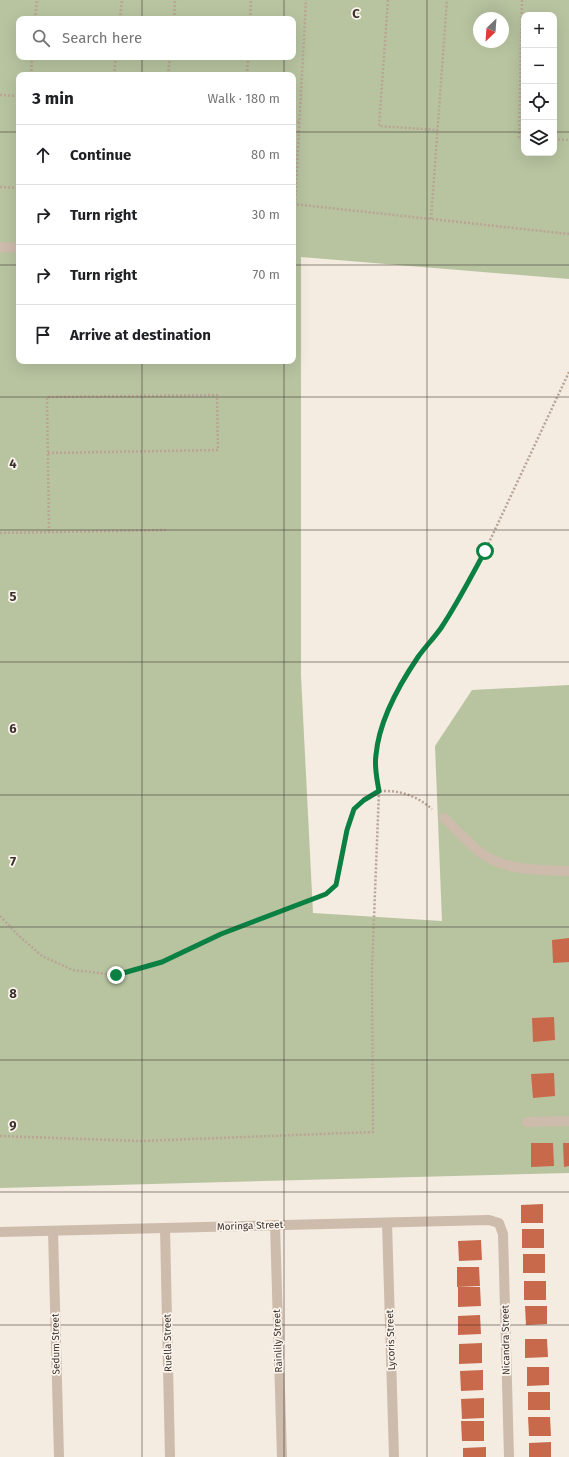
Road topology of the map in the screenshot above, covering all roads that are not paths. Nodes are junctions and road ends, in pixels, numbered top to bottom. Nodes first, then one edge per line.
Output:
1 (0, 247) edge
2 (16, 248) edge
3 (444, 818) road end
4 (569, 871) edge
5 (569, 1121) edge
6 (527, 1122) dead end
7 (387, 1223) junction
8 (499, 1223) joint
9 (275, 1225) junction
10 (165, 1228) junction
11 (53, 1231) junction
12 (0, 1232) edge
13 (59, 1457) edge
14 (170, 1457) edge
15 (282, 1457) edge
16 (394, 1457) edge
17 (509, 1457) edge

1 - 2 street
3 - 4 street
5 - 6 street
7 - 8 street, Moringa Street
7 - 9 street, Moringa Street
7 - 16 street, Lycoris Street
8 - 17 street, Nicandra Street
9 - 10 street, Moringa Street
9 - 15 street, Rainlily Street
10 - 11 street, Moringa Street
10 - 14 street, Ruella Street
11 - 12 street, Moringa Street
11 - 13 street, Sedum Street

